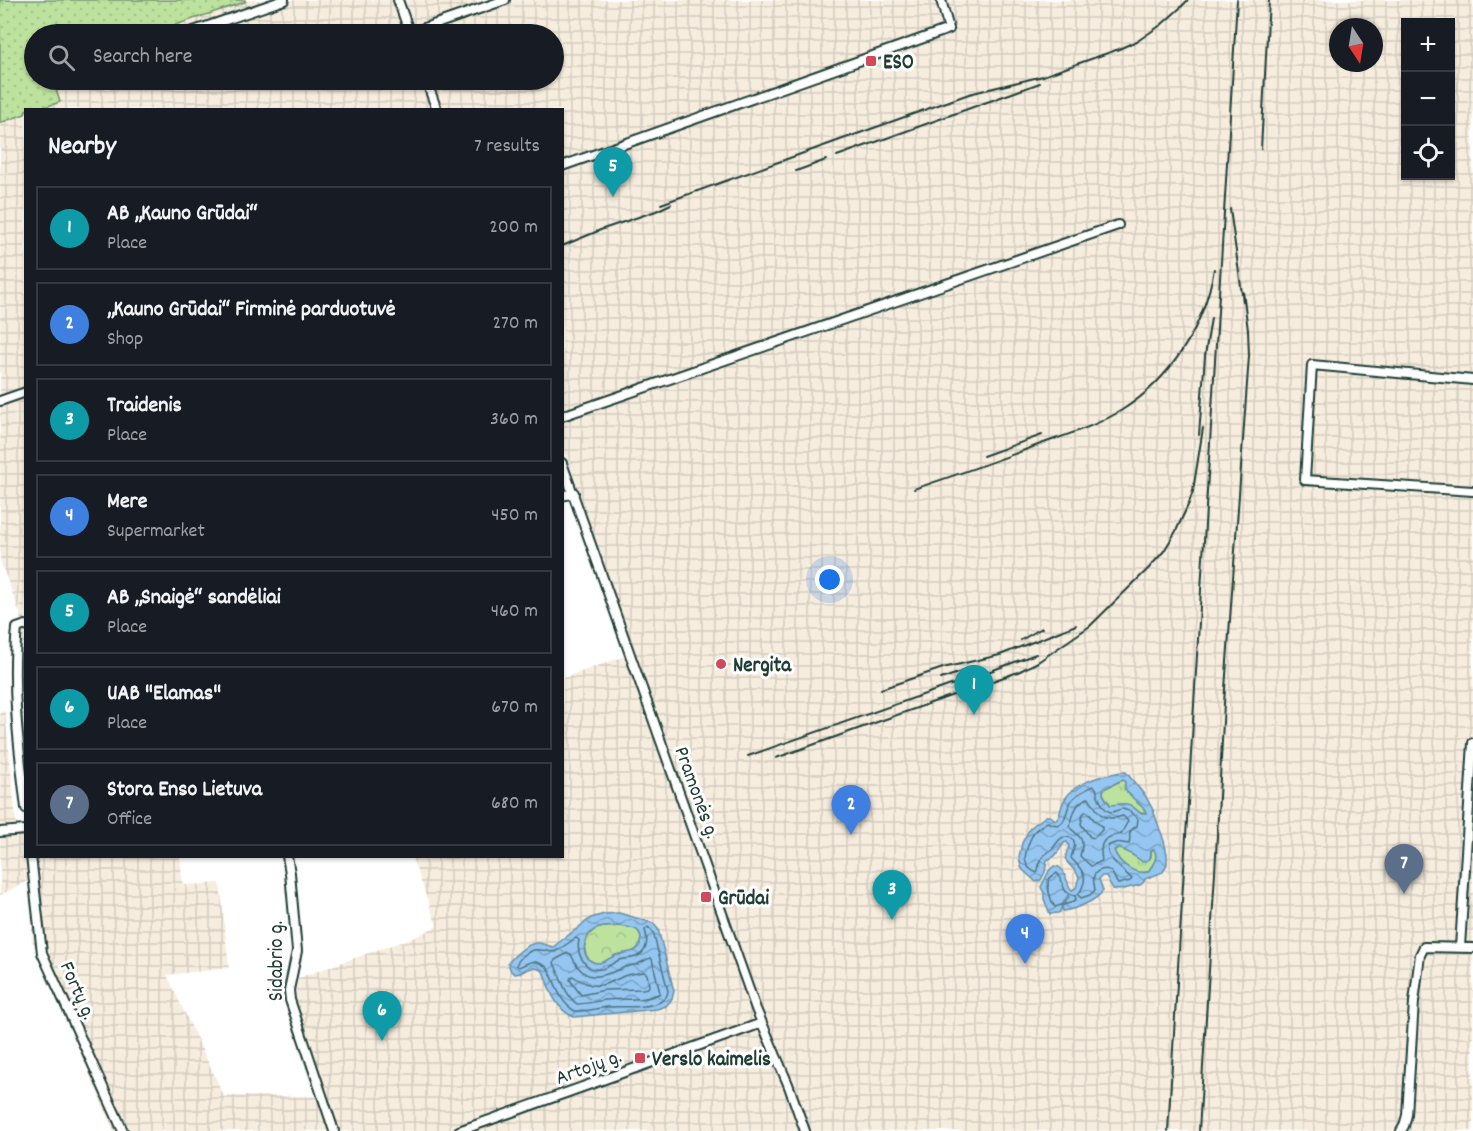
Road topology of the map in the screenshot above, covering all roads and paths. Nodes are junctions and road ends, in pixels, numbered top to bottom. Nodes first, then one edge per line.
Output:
1 (284, 0) edge
2 (398, 0) edge
3 (941, 0) edge
4 (501, 1) edge
5 (214, 24) edge
6 (406, 24) edge
7 (438, 24) edge
8 (430, 90) edge
9 (436, 108) edge
10 (564, 165) edge
11 (1118, 225) dead end
12 (1473, 380) edge
13 (24, 393) edge
14 (0, 401) edge
15 (564, 415) edge
16 (564, 468) edge
17 (1473, 491) edge
18 (574, 493) junction
19 (564, 496) edge
20 (24, 626) edge
21 (1473, 743) edge
22 (24, 790) edge
23 (24, 830) edge
24 (0, 832) edge
25 (31, 858) edge
26 (287, 858) edge
27 (1460, 947) junction
28 (1473, 948) edge
29 (762, 1023) junction
30 (475, 1128) edge
31 (123, 1131) edge
32 (334, 1131) edge
33 (459, 1131) edge
34 (805, 1131) edge
35 (1401, 1131) edge

1 - 5 street
2 - 6 street
3 - 10 street
4 - 7 street
8 - 9 street
11 - 15 street
12 - 17 street
13 - 14 street
16 - 18 street, Pramonės g.
18 - 19 street
18 - 29 street, Pramonės g.
20 - 22 street
21 - 27 street
23 - 24 street
25 - 31 street, Fortų g.
26 - 32 street, Sidabrio g.
27 - 28 street
27 - 35 street
29 - 30 street, Artojų g.
29 - 34 street, Pramonės g.
30 - 33 street, Artojų g.

